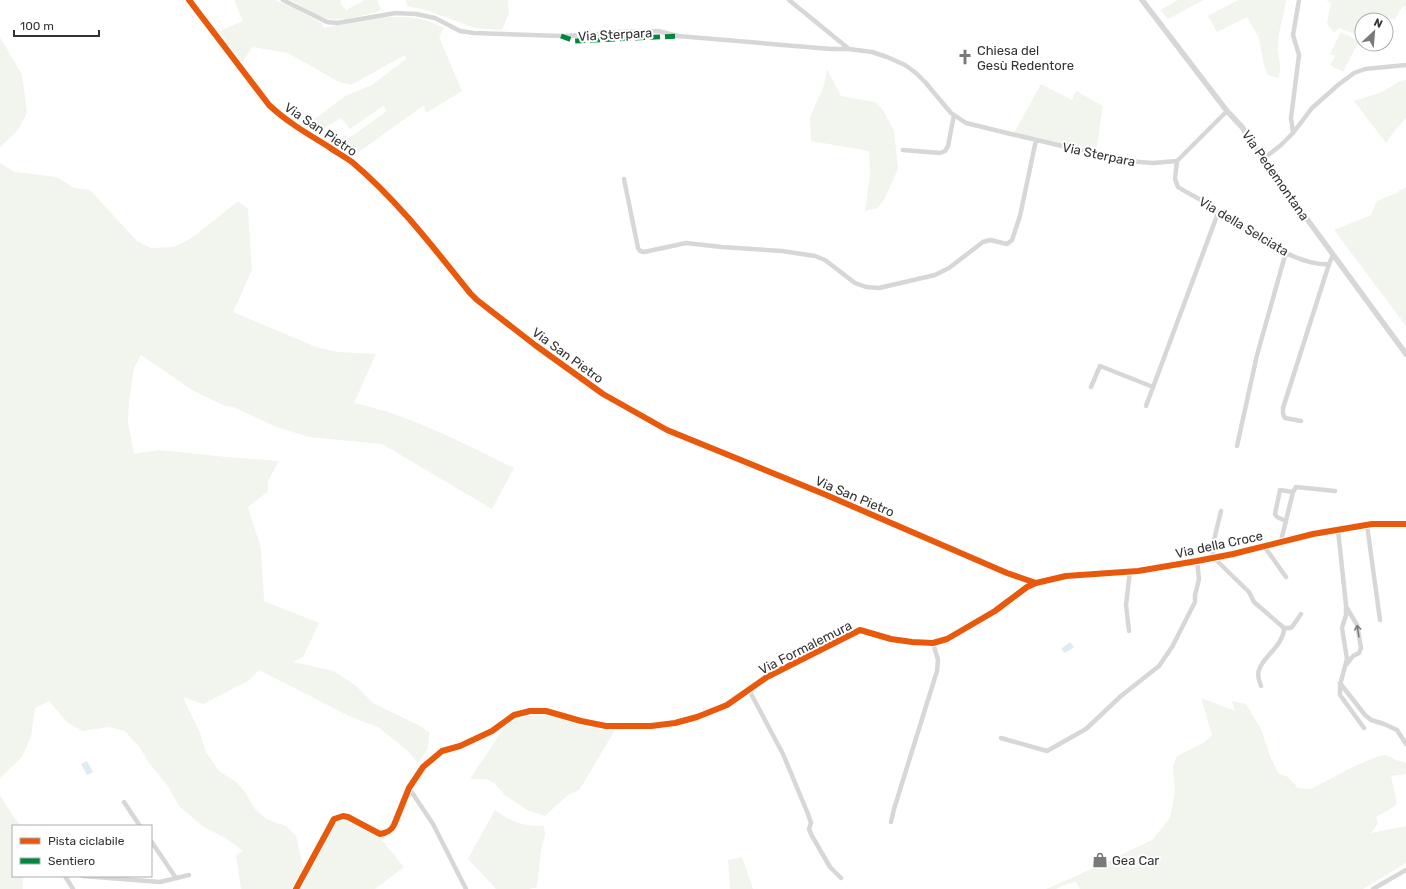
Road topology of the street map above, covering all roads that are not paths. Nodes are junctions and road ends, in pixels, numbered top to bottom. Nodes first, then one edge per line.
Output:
1 (189, 0) edge
2 (283, 0) edge
3 (789, 0) edge
4 (1142, 0) edge
5 (1299, 0) edge
6 (849, 49) junction
7 (1406, 65) edge
8 (1227, 111) junction
9 (954, 116) junction
10 (1293, 133) junction
11 (1036, 140) junction
12 (903, 150) dead end
13 (1263, 159) junction
14 (1177, 161) junction
15 (624, 179) dead end
16 (1218, 213) junction
17 (1286, 252) junction
18 (1333, 255) junction
19 (1329, 264) junction
20 (1406, 354) edge
21 (1091, 387) dead end
22 (1153, 387) junction
23 (1146, 406) dead end
24 (1301, 421) dead end
25 (1237, 446) dead end
26 (1335, 491) dead end
27 (1293, 492) junction
28 (1221, 511) dead end
29 (1286, 521) junction
30 (1406, 524) edge
31 (1367, 525) junction
32 (1338, 530) junction
33 (1281, 541) junction
34 (1264, 546) junction
35 (1212, 557) junction
36 (1197, 561) junction
37 (1130, 571) junction
38 (1286, 576) dead end
39 (1036, 583) junction
40 (1346, 605) junction
41 (1301, 614) dead end
42 (1380, 620) dead end
43 (1284, 628) junction
44 (1129, 631) dead end
45 (933, 643) junction
46 (1345, 668) junction
47 (1340, 683) junction
48 (1261, 686) dead end
49 (749, 690) junction
50 (1364, 728) dead end
51 (1001, 738) dead end
52 (1406, 744) edge
53 (409, 788) junction
54 (124, 802) dead end
55 (891, 822) dead end
56 (139, 825) edge
57 (152, 842) edge
58 (1406, 870) edge
59 (189, 875) dead end
60 (66, 877) edge
61 (96, 877) edge
62 (176, 878) junction
63 (841, 878) dead end
64 (73, 889) edge
65 (296, 889) edge
66 (466, 889) edge
67 (1373, 889) edge

1 - 39 street, Via San Pietro
2 - 6 street, Via Sterpara
3 - 6 street
4 - 8 street, Via Pedemontana
5 - 10 street
6 - 9 street, Via Sterpara
7 - 10 street
8 - 13 street, Via Pedemontana
8 - 14 street
9 - 11 street, Via Sterpara
9 - 12 street
10 - 13 street
11 - 14 street, Via Sterpara
11 - 15 street
13 - 18 street, Via Pedemontana
14 - 16 street, Via della Selciata
16 - 17 street, Via della Selciata
16 - 22 street
17 - 19 street, Via della Selciata
17 - 25 street
18 - 19 street
18 - 20 street, Via Pedemontana
19 - 24 street
21 - 22 street
22 - 23 street
26 - 27 street
27 - 29 street
27 - 29 street
28 - 35 street, Via della Croce
29 - 33 street
30 - 31 street, Via della Croce
31 - 32 street, Via della Croce
31 - 42 street
32 - 33 street, Via della Croce
32 - 40 street
33 - 34 street, Via della Croce
34 - 35 street, Via della Croce
34 - 38 street, Via della Croce
35 - 36 street, Via della Croce
35 - 43 street, Via della Croce
36 - 37 street, Via della Croce
36 - 51 street, Via della Croce
37 - 39 street, Via della Croce
37 - 44 street
39 - 45 street, Via Formalemura
40 - 46 street
46 -> 40 street
41 - 43 street
43 - 48 street
45 - 49 street, Via Formalemura
45 - 55 street
46 - 47 street
47 - 50 street
47 - 52 street
49 - 53 street, Via Formalemura
49 - 63 street
53 - 65 street, Via Formalemura
53 - 66 street
54 - 56 street
57 - 62 street
58 - 67 street
59 - 62 street
60 - 64 street
61 - 62 street

